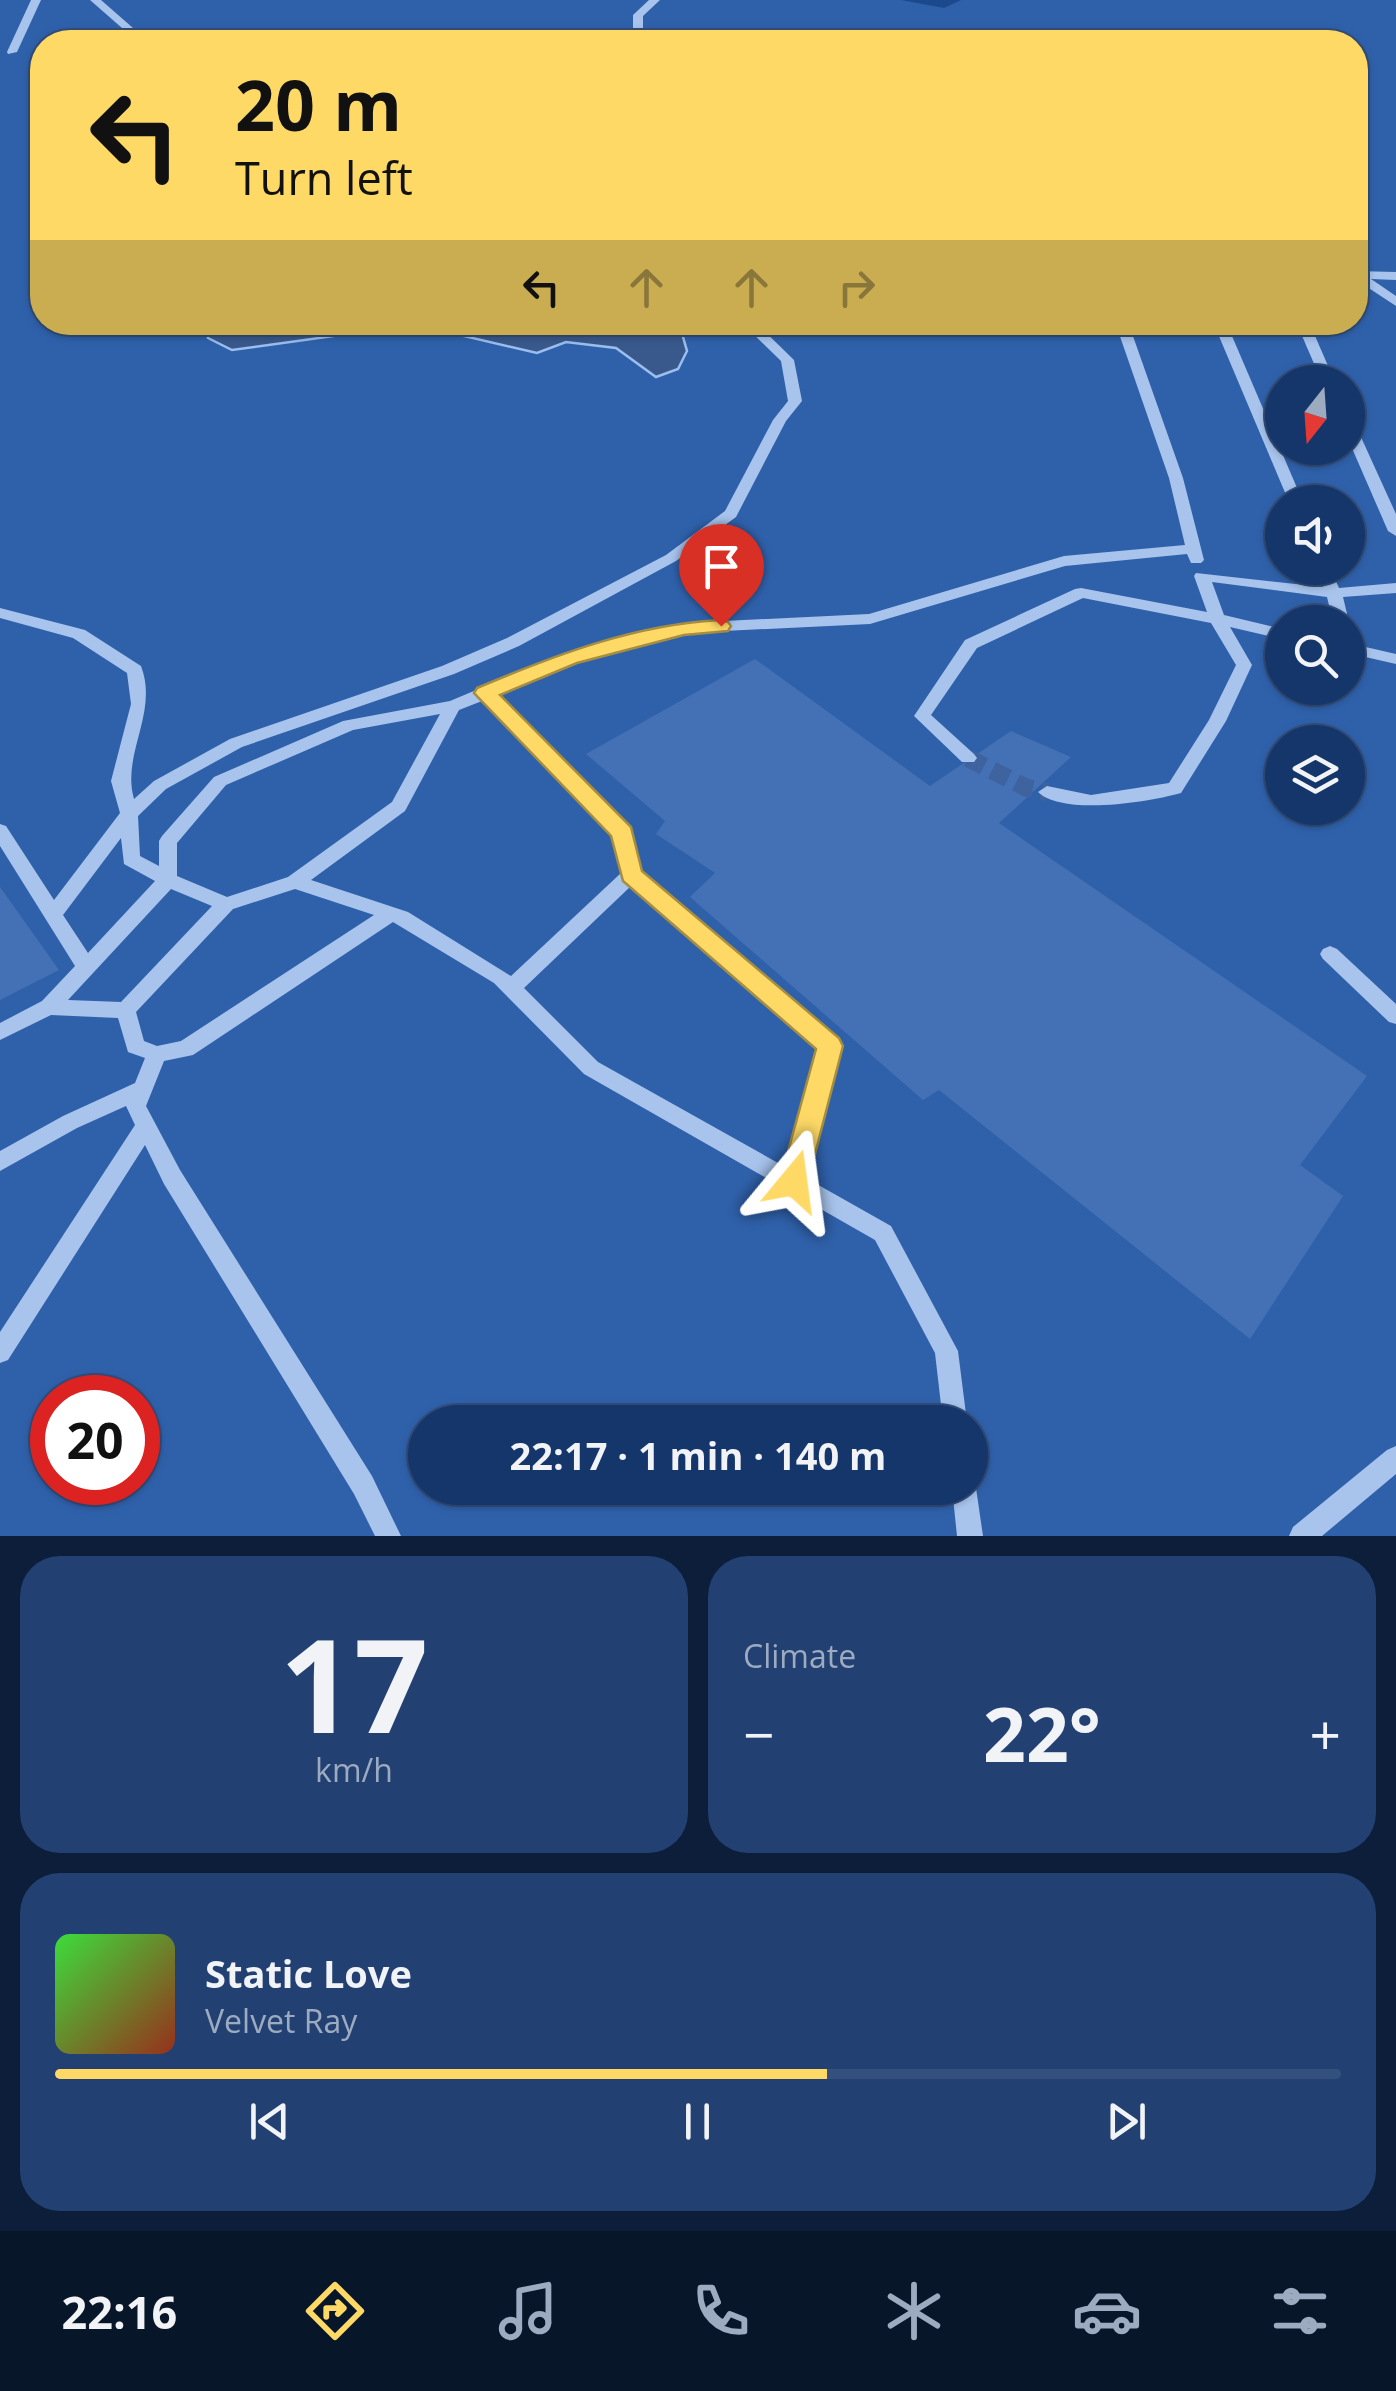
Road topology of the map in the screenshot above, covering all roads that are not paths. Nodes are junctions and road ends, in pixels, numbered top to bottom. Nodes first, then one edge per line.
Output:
1 (36, 0) edge
2 (96, 0) edge
3 (654, 0) edge
4 (130, 30) edge
5 (638, 30) edge
6 (12, 52) dead end
7 (1368, 275) edge
8 (1396, 276) edge
9 (1368, 283) edge
10 (1396, 302) edge
11 (761, 335) edge
12 (1126, 335) edge
13 (1225, 335) edge
14 (1308, 335) edge
15 (1321, 365) edge
16 (1365, 462) edge
17 (1289, 485) edge
18 (1396, 532) edge
19 (1192, 549) junction
20 (1202, 576) junction
21 (1330, 585) edge
22 (1396, 588) edge
23 (1334, 593) junction
24 (1336, 605) edge
25 (0, 613) edge
26 (1218, 619) junction
27 (1265, 630) edge
28 (1365, 652) edge
29 (1396, 659) edge
30 (484, 693) junction
31 (453, 706) junction
32 (968, 758) tunnel mouth
33 (1047, 792) tunnel mouth
34 (129, 814) junction
35 (0, 831) edge
36 (631, 875) junction
37 (168, 880) junction
38 (295, 882) junction
39 (226, 904) junction
40 (54, 914) junction
41 (390, 914) junction
42 (1330, 954) dead end
43 (86, 967) junction
44 (510, 989) junction
45 (49, 1007) junction
46 (126, 1010) junction
47 (1396, 1016) edge
48 (0, 1032) edge
49 (157, 1054) junction
50 (143, 1090) junction
51 (146, 1126) junction
52 (0, 1162) edge
53 (794, 1181) junction
54 (0, 1352) edge
55 (954, 1405) edge
56 (1396, 1458) edge
57 (966, 1505) edge
58 (388, 1536) edge
59 (970, 1536) edge
60 (1302, 1536) edge

1 - 6 lane
2 - 4 lane
3 - 5 lane
7 - 8 lane
9 - 10 lane
11 - 34 lane
12 - 19 lane
13 - 17 lane
14 - 15 lane
16 - 18 lane
19 - 20 lane
19 - 30 lane
20 - 23 lane
20 - 26 lane
21 - 23 lane
22 - 23 lane
23 - 24 lane
25 - 34 lane
26 - 27 lane
26 - 32 lane
26 - 33 lane
28 - 29 lane
30 - 31 lane
30 - 36 lane
31 - 37 lane
31 - 38 lane
34 - 37 lane
34 - 40 lane
35 - 40 lane
36 - 44 lane
36 - 53 lane
37 - 39 lane
37 - 43 lane
38 - 39 lane
38 - 41 lane
39 - 46 lane
40 - 43 lane
41 - 44 lane
41 - 49 lane
42 - 47 lane
43 - 45 lane
44 - 53 lane
45 - 46 lane
45 - 48 lane
46 - 49 lane
49 - 50 lane
50 - 51 lane
50 - 52 lane
51 - 54 lane
51 - 58 lane
53 - 55 lane
56 - 60 lane
57 - 59 lane

